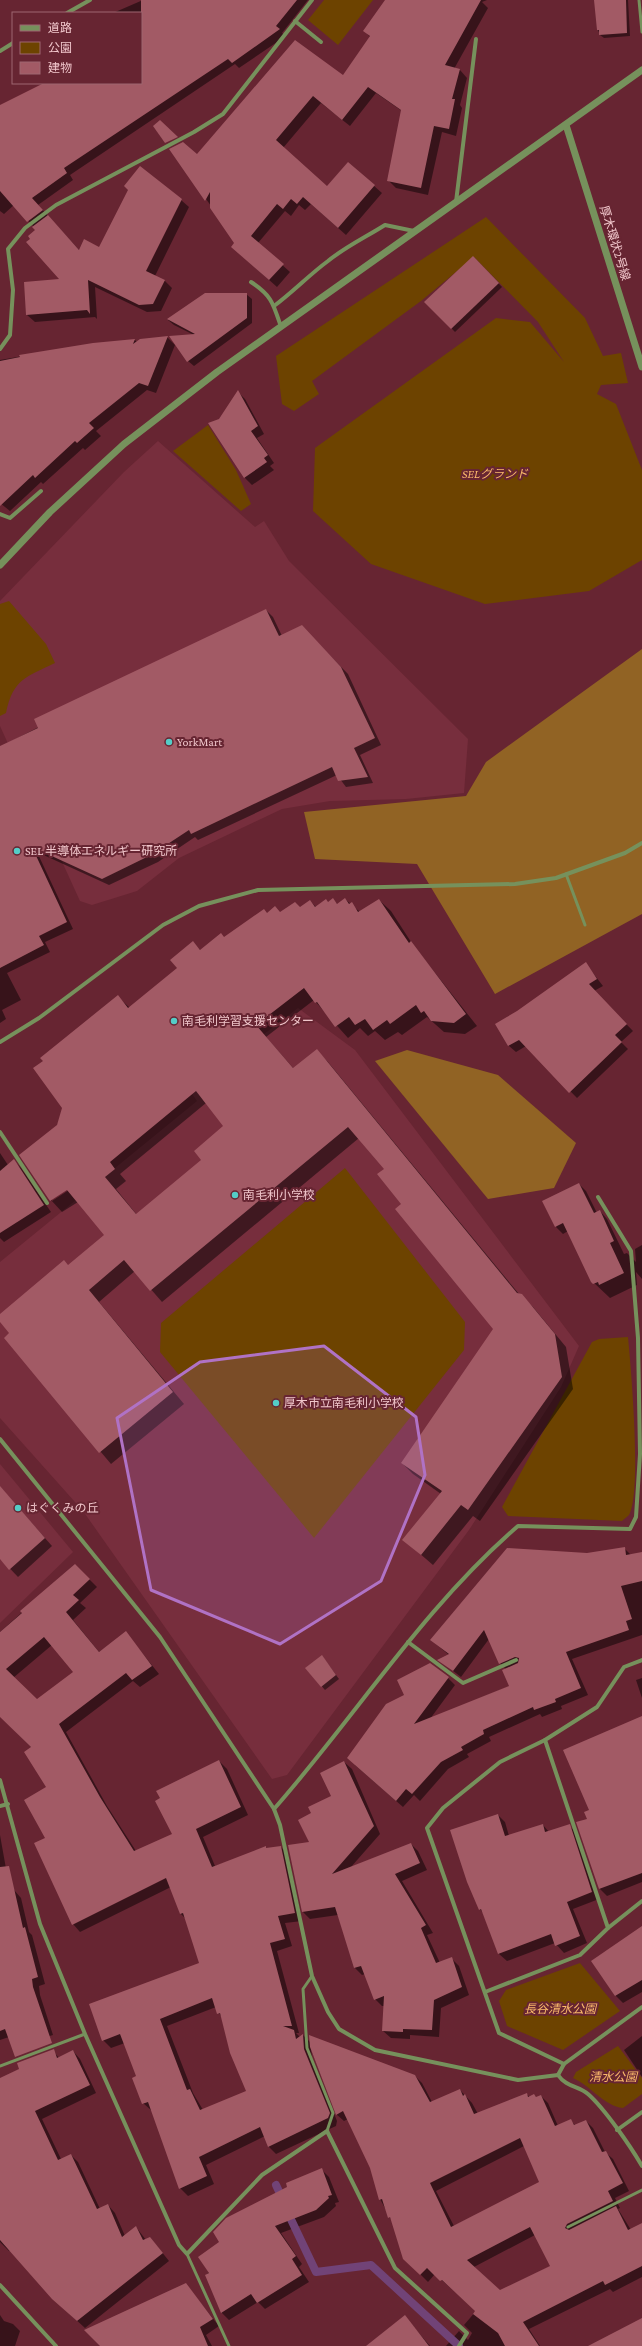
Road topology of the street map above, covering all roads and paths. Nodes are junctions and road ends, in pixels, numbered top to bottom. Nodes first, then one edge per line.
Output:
1 (90, 0) edge
2 (312, 0) edge
3 (639, 0) edge
4 (69, 12) edge
5 (295, 21) junction
6 (642, 32) edge
7 (476, 39) dead end
8 (322, 42) dead end
9 (12, 44) edge
10 (0, 51) edge
11 (642, 70) edge
12 (566, 125) junction
13 (456, 204) junction
14 (416, 231) junction
15 (251, 282) dead end
16 (274, 306) junction
17 (281, 328) junction
18 (0, 349) edge
19 (641, 362) edge
20 (41, 491) dead end
21 (0, 514) edge
22 (0, 565) edge
23 (642, 843) edge
24 (566, 874) junction
25 (585, 925) dead end
26 (0, 1042) edge
27 (0, 1132) edge
28 (598, 1197) dead end
29 (47, 1203) dead end
30 (0, 1439) edge
31 (408, 1642) junction
32 (516, 1660) dead end
33 (642, 1660) edge
34 (545, 1740) junction
35 (0, 1780) edge
36 (8, 1804) junction
37 (0, 1806) edge
38 (274, 1809) junction
39 (642, 1901) edge
40 (608, 1928) junction
41 (312, 1976) junction
42 (485, 1992) junction
43 (642, 2006) edge
44 (85, 2034) junction
45 (564, 2064) junction
46 (0, 2066) edge
47 (558, 2075) junction
48 (642, 2112) edge
49 (618, 2130) junction
50 (327, 2131) junction
51 (642, 2166) edge
52 (642, 2190) edge
53 (568, 2227) dead end
54 (187, 2254) junction
55 (0, 2285) edge
56 (56, 2346) edge
57 (229, 2346) edge
58 (459, 2346) edge

1 - 4 street
2 - 5 street
3 - 6 lane
5 - 8 street
5 - 18 street
7 - 13 street
9 - 10 street
11 - 12 street
12 - 13 street
12 - 19 street, 厚木環状2号線
13 - 14 street
14 - 16 street
14 - 17 street
15 - 16 street
16 - 17 street
17 - 22 street
20 - 21 street
23 - 24 street
24 - 25 lane
24 - 26 street
27 - 29 street
28 - 31 street
30 - 38 street
31 - 32 street
31 - 38 street
33 - 34 street
34 - 40 street
34 - 42 street
35 - 36 street
36 - 37 street
36 - 44 street
38 - 41 street
39 - 40 street
40 - 42 street
41 - 47 street
41 - 50 lane
42 - 45 street
43 - 45 street
44 - 46 lane
44 - 54 street
45 - 47 street
47 - 49 street
48 - 49 street
49 - 51 street
50 - 54 street
50 - 58 street
52 - 53 lane
54 - 57 lane
55 - 56 street

